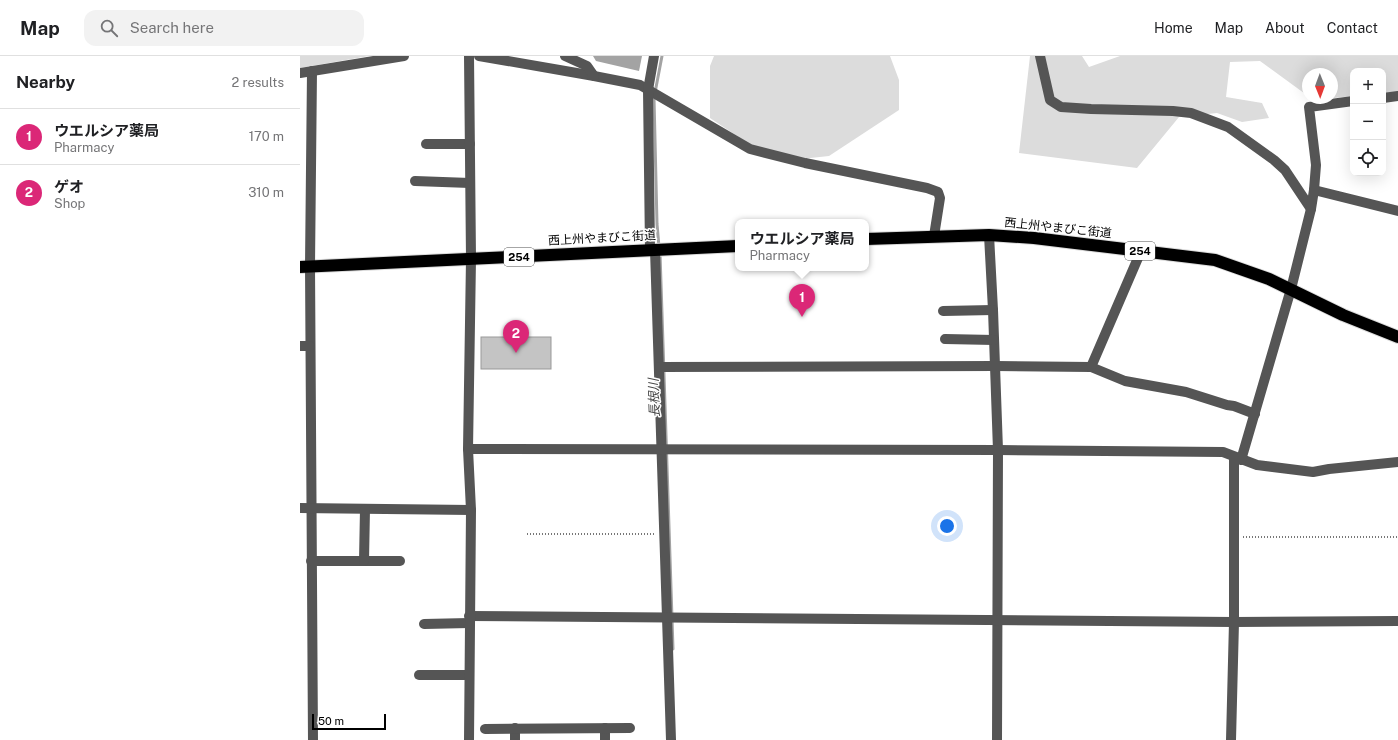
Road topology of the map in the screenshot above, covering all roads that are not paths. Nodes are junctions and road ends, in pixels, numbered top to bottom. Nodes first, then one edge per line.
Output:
1 (404, 56) edge
2 (469, 56) edge
3 (479, 56) edge
4 (565, 56) edge
5 (654, 56) edge
6 (1040, 56) edge
7 (312, 71) junction
8 (300, 73) edge
9 (594, 76) junction
10 (648, 90) junction
11 (1398, 96) edge
12 (1386, 98) edge
13 (1350, 101) edge
14 (426, 144) dead end
15 (470, 144) junction
16 (415, 181) dead end
17 (470, 183) junction
18 (1314, 190) junction
19 (1311, 209) junction
20 (1398, 211) edge
21 (989, 235) junction
22 (934, 236) junction
23 (869, 239) edge
24 (735, 246) edge
25 (653, 250) junction
26 (1141, 251) junction
27 (471, 259) junction
28 (305, 267) edge
29 (1291, 289) junction
30 (993, 310) junction
31 (942, 311) dead end
32 (1398, 337) edge
33 (945, 339) dead end
34 (994, 340) junction
35 (305, 346) edge
36 (995, 366) junction
37 (660, 367) junction
38 (1091, 367) junction
39 (1255, 414) junction
40 (468, 449) junction
41 (663, 449) junction
42 (998, 450) junction
43 (1238, 458) junction
44 (1398, 462) edge
45 (300, 508) edge
46 (311, 508) junction
47 (365, 509) junction
48 (471, 510) junction
49 (311, 561) junction
50 (364, 561) junction
51 (400, 561) dead end
52 (668, 617) junction
53 (998, 619) junction
54 (469, 620) junction
55 (1398, 621) edge
56 (1234, 622) junction
57 (424, 624) dead end
58 (419, 675) dead end
59 (469, 675) junction
60 (515, 728) junction
61 (605, 728) junction
62 (630, 728) dead end
63 (485, 729) dead end
64 (313, 740) edge
65 (469, 740) edge
66 (515, 740) edge
67 (605, 740) edge
68 (672, 740) edge
69 (997, 740) edge
70 (1231, 740) edge

1 - 7 street
2 - 15 street
3 - 9 street
4 - 9 street
5 - 10 street
6 - 19 street
7 - 8 street
7 - 28 street
9 - 10 street
10 - 22 street
10 - 25 street
11 - 12 street
13 - 18 street
14 - 15 street
15 - 17 street
16 - 17 street
17 - 27 street
18 - 19 street
18 - 20 street
19 - 29 street
21 - 22 highway, 西上州やまびこ街道 / 254
21 - 26 highway, 西上州やまびこ街道 / 254
21 - 30 street
22 - 23 highway, 西上州やまびこ街道 / 254
24 - 25 highway, 西上州やまびこ街道 / 254
25 - 27 highway, 西上州やまびこ街道 / 254
25 - 37 street
26 - 29 highway, 西上州やまびこ街道 / 254
26 - 38 street
27 - 28 highway, 西上州やまびこ街道 / 254
27 - 40 street
28 - 35 street
29 - 32 highway, 西上州やまびこ街道 / 254
29 - 39 street
30 - 31 street
30 - 34 street
33 - 34 street
34 - 36 street
35 - 46 street
36 - 37 street
36 - 38 street
36 - 42 street
37 - 41 street
38 - 39 street
39 - 43 street
40 - 41 street
40 - 48 street
41 - 42 street
41 - 52 street
42 - 43 street
42 - 53 street
43 - 44 street
43 - 56 street
45 - 46 street
46 - 47 street
46 - 49 street
47 - 48 street
47 - 50 street
48 - 54 street
49 - 50 street
49 - 64 street
50 - 51 street
52 - 53 street
52 - 54 street
52 - 68 street
53 - 56 street
53 - 69 street
54 - 57 street
54 - 59 street
55 - 56 street
56 - 70 street
58 - 59 street
59 - 65 street
60 - 61 street
60 - 63 street
60 - 66 street
61 - 62 street
61 - 67 street

